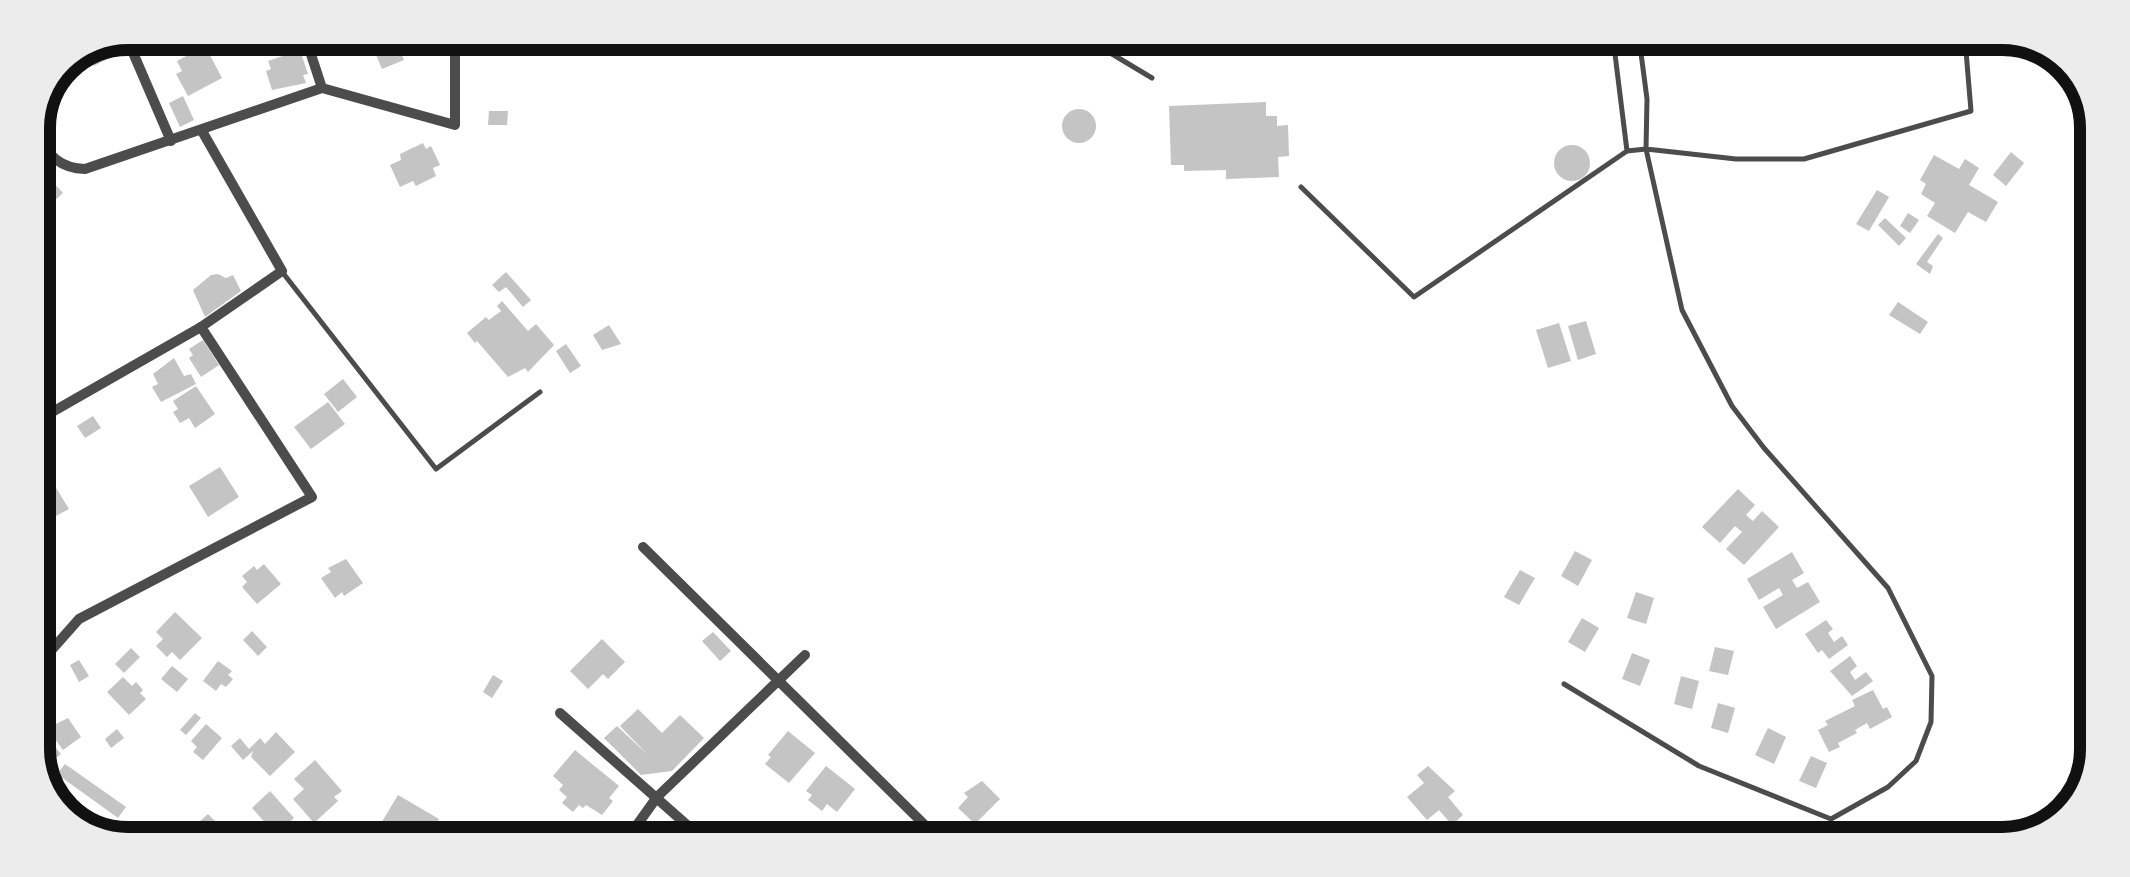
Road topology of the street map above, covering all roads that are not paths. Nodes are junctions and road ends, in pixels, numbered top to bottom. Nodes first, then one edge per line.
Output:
1 (132, 50) edge
2 (310, 50) edge
3 (455, 50) edge
4 (1105, 50) edge
5 (1614, 50) edge
6 (1641, 50) edge
7 (1965, 50) edge
8 (1152, 78) dead end
9 (322, 88) junction
10 (202, 131) junction
11 (171, 142) junction
12 (1646, 148) junction
13 (1627, 151) junction
14 (50, 154) edge
15 (1301, 186) dead end
16 (282, 271) junction
17 (202, 327) junction
18 (540, 392) dead end
19 (50, 414) edge
20 (642, 547) dead end
21 (50, 651) edge
22 (805, 655) dead end
23 (779, 680) junction
24 (1564, 684) dead end
25 (560, 713) dead end
26 (656, 797) junction
27 (636, 827) edge
28 (689, 827) edge
29 (928, 827) edge

1 - 11 street
2 - 9 street
3 - 9 street
4 - 8 lane
5 - 13 lane
6 - 12 lane
7 - 12 lane
9 - 10 street
10 - 11 street
10 - 16 street
11 - 14 street
12 - 13 lane
12 - 24 lane
13 - 15 lane
16 - 17 street
16 - 18 lane
17 - 19 street
17 - 21 street
20 - 23 street
22 - 23 street
23 - 26 street
23 - 29 street
25 - 26 street
26 - 27 street
26 - 28 street

